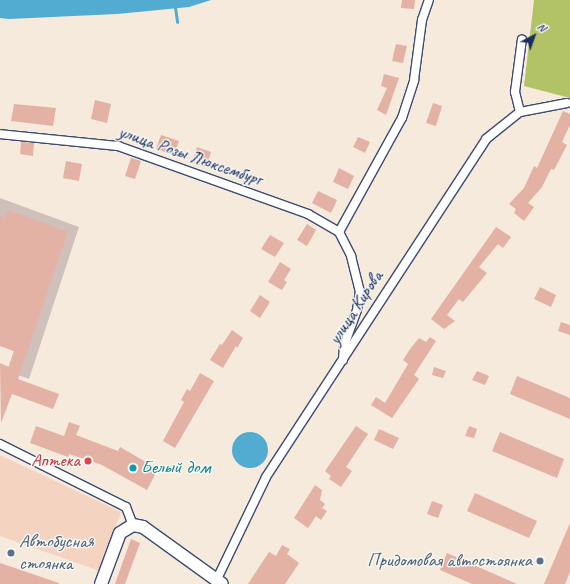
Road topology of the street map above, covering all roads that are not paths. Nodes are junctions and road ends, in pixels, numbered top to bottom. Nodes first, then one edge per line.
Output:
1 (429, 0) edge
2 (522, 39) dead end
3 (567, 103) dead end
4 (520, 112) junction
5 (0, 134) edge
6 (339, 232) junction
7 (343, 361) junction
8 (0, 444) edge
9 (133, 525) junction
10 (220, 581) edge
11 (101, 584) edge

1 - 6 street
2 - 4 street
3 - 4 street, улица Кирова
4 - 7 street, улица Кирова
5 - 6 street, улица Розы Люксембург
6 - 7 street
7 - 10 street, улица Кирова
8 - 9 street
9 - 10 street, улица Кирова
9 - 11 street

